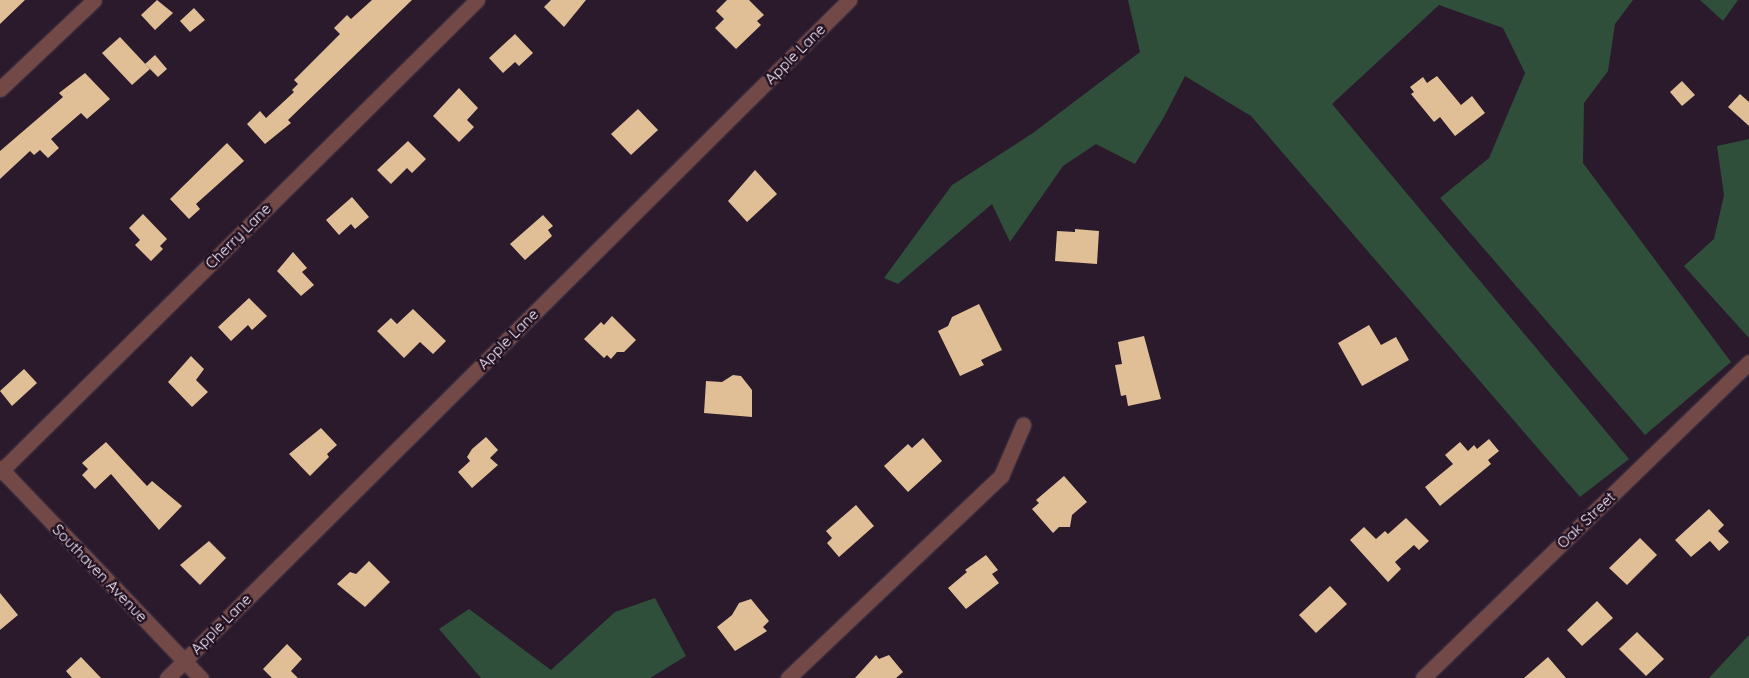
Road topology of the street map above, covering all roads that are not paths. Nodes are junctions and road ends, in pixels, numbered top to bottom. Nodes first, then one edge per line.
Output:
1 (93, 0) edge
2 (477, 0) edge
3 (849, 0) edge
4 (0, 89) edge
5 (1749, 362) edge
6 (1023, 425) dead end
7 (1, 470) edge
8 (184, 661) junction
9 (167, 678) edge
10 (201, 678) edge
11 (788, 678) edge
12 (1423, 678) edge

1 - 4 street
2 - 7 street, Cherry Lane
3 - 8 street, Apple Lane
5 - 12 street, Oak Street
6 - 11 street
7 - 8 street, Southaven Avenue
8 - 9 street, Apple Lane
8 - 10 street, Southaven Avenue

